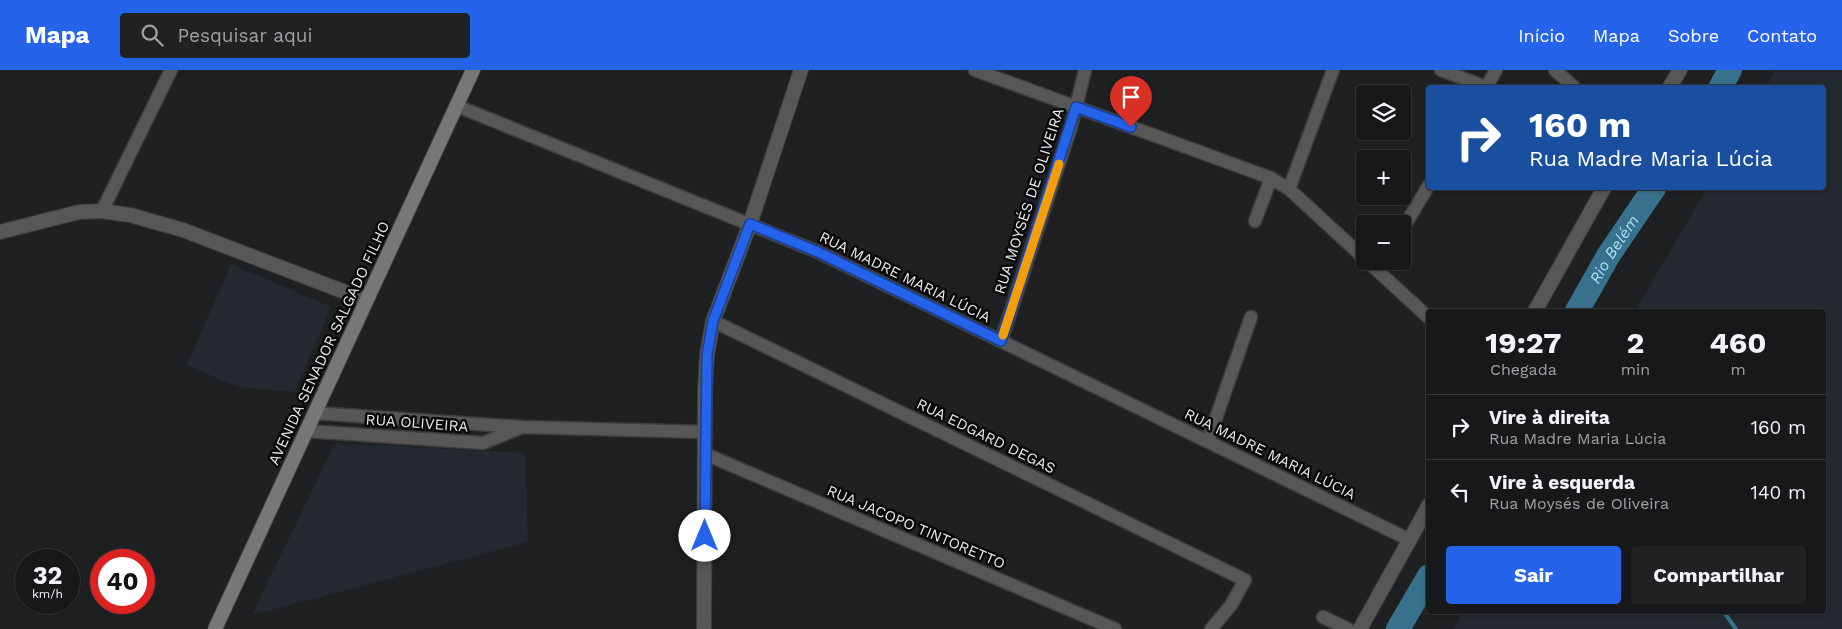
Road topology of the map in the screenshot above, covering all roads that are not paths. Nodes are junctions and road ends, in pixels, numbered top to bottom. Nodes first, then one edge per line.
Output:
1 (171, 70) edge
2 (473, 70) edge
3 (801, 70) edge
4 (974, 70) edge
5 (1085, 70) edge
6 (1333, 70) edge
7 (1441, 70) edge
8 (1496, 70) edge
9 (1555, 70) edge
10 (1680, 70) edge
11 (1481, 85) edge
12 (1487, 85) edge
13 (1572, 85) edge
14 (1671, 85) edge
15 (457, 106) junction
16 (1076, 107) junction
17 (1271, 178) junction
18 (1288, 190) junction
19 (1426, 190) edge
20 (1603, 190) edge
21 (102, 211) junction
22 (1411, 215) edge
23 (1255, 221) dead end
24 (750, 224) junction
25 (0, 232) edge
26 (1356, 251) edge
27 (1385, 270) edge
28 (366, 300) junction
29 (1536, 309) edge
30 (1426, 315) edge
31 (1251, 317) dead end
32 (713, 321) junction
33 (1001, 341) junction
34 (314, 413) junction
35 (522, 427) junction
36 (306, 431) junction
37 (705, 432) junction
38 (1208, 442) junction
39 (705, 454) junction
40 (1426, 511) edge
41 (1410, 540) junction
42 (1323, 616) dead end
43 (214, 629) edge
44 (704, 629) edge
45 (1115, 629) edge
46 (1211, 629) edge
47 (1348, 629) edge
48 (1360, 629) edge

1 - 21 street
2 - 15 main road, AVENIDA SENADOR SALGADO FILHO
3 - 24 street
4 - 16 street
5 - 16 street, RUA MOYSÉS DE OLIVEIRA
6 - 18 street
7 - 11 street
8 - 12 street
9 - 13 street
10 - 14 street
15 - 24 street, RUA MADRE MARIA LÚCIA
15 - 28 main road, AVENIDA SENADOR SALGADO FILHO
16 - 17 street
16 - 33 street, RUA MOYSÉS DE OLIVEIRA
17 - 18 street
17 - 23 street
18 - 26 street
19 - 22 street
20 - 29 street
21 - 25 street
21 - 28 street
24 - 32 street
24 - 33 street, RUA MADRE MARIA LÚCIA
27 - 30 street
28 - 34 main road, AVENIDA SENADOR SALGADO FILHO
31 - 38 street
32 - 37 street
32 - 46 street, RUA EDGARD DEGAS
33 - 38 street, RUA MADRE MARIA LÚCIA
34 - 35 street, RUA OLIVEIRA
34 - 36 main road, AVENIDA SENADOR SALGADO FILHO
35 - 36 street, RUA OLIVEIRA
35 - 37 street, RUA OLIVEIRA
36 - 43 main road, AVENIDA SENADOR SALGADO FILHO
37 - 39 street
38 - 41 street, RUA MADRE MARIA LÚCIA
39 - 44 street
39 - 45 street, RUA JACOPO TINTORETTO
40 - 41 street
41 - 48 street
42 - 47 street

